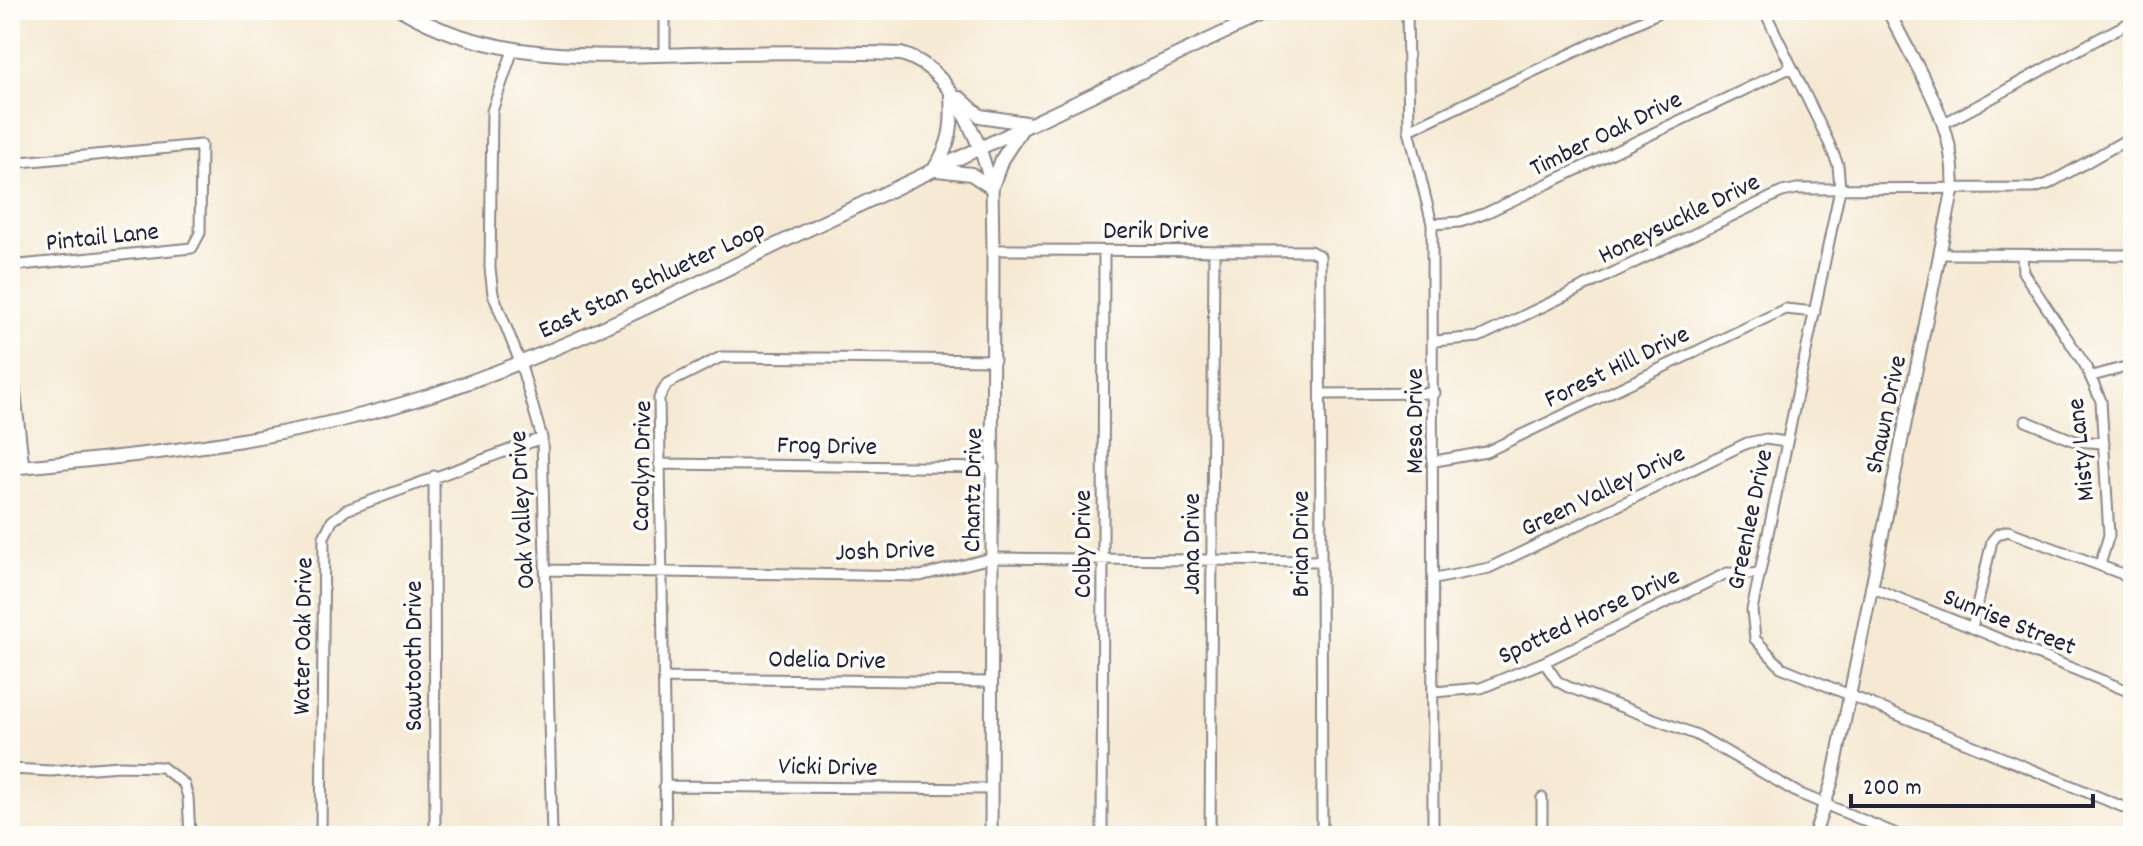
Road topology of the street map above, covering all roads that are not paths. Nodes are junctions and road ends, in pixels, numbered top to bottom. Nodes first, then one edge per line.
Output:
1 (402, 10) edge
2 (665, 10) edge
3 (1272, 10) edge
4 (1407, 10) edge
5 (1664, 10) edge
6 (1764, 10) edge
7 (1888, 10) edge
8 (2133, 21) edge
9 (513, 50) junction
10 (665, 55) junction
11 (1792, 67) junction
12 (950, 92) junction
13 (1944, 123) junction
14 (1027, 125) junction
15 (1409, 130) junction
16 (2133, 136) edge
17 (980, 148) junction
18 (10, 163) edge
19 (934, 170) junction
20 (992, 188) junction
21 (1840, 189) junction
22 (1953, 189) junction
23 (1432, 224) junction
24 (993, 250) junction
25 (1104, 251) junction
26 (1214, 251) junction
27 (1318, 253) joint
28 (1940, 254) junction
29 (2022, 255) junction
30 (2133, 255) edge
31 (10, 266) edge
32 (1815, 312) junction
33 (1435, 341) junction
34 (10, 345) edge
35 (995, 360) junction
36 (520, 362) junction
37 (2133, 365) edge
38 (2092, 376) junction
39 (1435, 393) junction
40 (1323, 394) junction
41 (2026, 421) dead end
42 (542, 438) junction
43 (1786, 442) junction
44 (2104, 443) junction
45 (1435, 461) junction
46 (659, 464) junction
47 (24, 467) junction
48 (10, 468) edge
49 (994, 468) junction
50 (434, 476) junction
51 (991, 558) junction
52 (1102, 559) junction
53 (1212, 559) junction
54 (1321, 561) junction
55 (2100, 565) junction
56 (546, 570) junction
57 (662, 572) junction
58 (1759, 574) junction
59 (2133, 578) edge
60 (1435, 579) junction
61 (1871, 587) junction
62 (1972, 628) junction
63 (1544, 662) junction
64 (663, 678) junction
65 (991, 682) junction
66 (1434, 692) junction
67 (2133, 693) edge
68 (1848, 695) junction
69 (10, 769) edge
70 (664, 786) junction
71 (991, 789) junction
72 (1542, 798) dead end
73 (1826, 805) junction
74 (2133, 811) edge
75 (190, 836) edge
76 (321, 836) edge
77 (435, 836) edge
78 (552, 836) edge
79 (666, 836) edge
80 (991, 836) edge
81 (1102, 836) edge
82 (1210, 836) edge
83 (1322, 836) edge
84 (1433, 836) edge
85 (1542, 836) edge
86 (1814, 836) edge
87 (1901, 836) edge

1 - 9 main road
2 - 10 street
3 - 14 main road, East Stan Schlueter Loop
4 - 15 street, Mesa Drive
5 - 15 street
6 - 11 street, Greenlee Drive
7 - 13 street, Shawn Drive
8 - 13 street
9 - 10 main road
9 - 36 street, Oak Valley Drive
10 - 12 main road
11 - 21 street, Greenlee Drive
11 - 23 street, Timber Oak Drive
12 - 14 main road
12 - 17 main road
12 - 19 main road
13 - 22 street, Shawn Drive
14 - 17 main road, East Stan Schlueter Loop
14 - 20 main road
15 - 23 street, Mesa Drive
16 - 22 street, Honeysuckle Drive
17 - 19 main road, East Stan Schlueter Loop
17 - 20 street, Chantz Drive
18 - 31 street, Pintail Lane
19 - 20 main road
19 - 36 main road, East Stan Schlueter Loop
20 - 24 street, Chantz Drive
21 - 22 street, Honeysuckle Drive
21 - 32 street, Greenlee Drive
21 - 33 street, Honeysuckle Drive
22 - 28 street, Shawn Drive
23 - 33 street, Mesa Drive
24 - 25 street, Derik Drive
24 - 35 street, Chantz Drive
25 - 26 street, Derik Drive
25 - 52 street, Colby Drive
26 - 27 street, Derik Drive
26 - 53 street, Jana Drive
27 - 40 street, Brian Drive
28 - 29 street
28 - 61 street, Shawn Drive
29 - 30 street
29 - 38 street, Misty Lane
32 - 43 street, Greenlee Drive
32 - 45 street, Forest Hill Drive
33 - 39 street, Mesa Drive
34 - 47 street
35 - 46 street, Carolyn Drive
35 - 49 street, Chantz Drive
36 - 42 street, Oak Valley Drive
36 - 47 main road, East Stan Schlueter Loop
37 - 38 street
38 - 44 street, Misty Lane
39 - 40 street
39 - 45 street, Mesa Drive
40 - 54 street, Brian Drive
41 - 44 street
42 - 50 street, Water Oak Drive
42 - 56 street, Oak Valley Drive
43 - 58 street, Greenlee Drive
43 - 60 street, Green Valley Drive
44 - 55 street, Misty Lane
45 - 60 street, Mesa Drive
46 - 49 street, Frog Drive
46 - 57 street, Carolyn Drive
47 - 48 main road, East Stan Schlueter Loop
49 - 51 street, Chantz Drive
50 - 76 street, Water Oak Drive
50 - 77 street, Sawtooth Drive
51 - 52 street, Josh Drive
51 - 57 street, Josh Drive
51 - 65 street, Chantz Drive
52 - 53 street, Josh Drive
52 - 81 street, Colby Drive
53 - 54 street, Josh Drive
53 - 82 street, Jana Drive
54 - 83 street, Brian Drive
55 - 59 street
55 - 62 street
56 - 57 street, Josh Drive
56 - 78 street, Oak Valley Drive
57 - 64 street, Carolyn Drive
58 - 63 street, Spotted Horse Drive
58 - 68 street, Greenlee Drive
60 - 66 street, Mesa Drive
61 - 62 street, Sunrise Street
61 - 68 street, Shawn Drive
62 - 67 street, Sunrise Street
63 - 66 street, Spotted Horse Drive
63 - 73 street
64 - 65 street, Odelia Drive
64 - 70 street, Carolyn Drive
65 - 71 street, Chantz Drive
66 - 84 street, Mesa Drive
68 - 73 street, Shawn Drive
68 - 74 street, Greenlee Drive
69 - 75 street
70 - 71 street, Vicki Drive
70 - 79 street, Carolyn Drive
71 - 80 street, Chantz Drive
72 - 85 street
73 - 86 street, Shawn Drive
73 - 87 street

